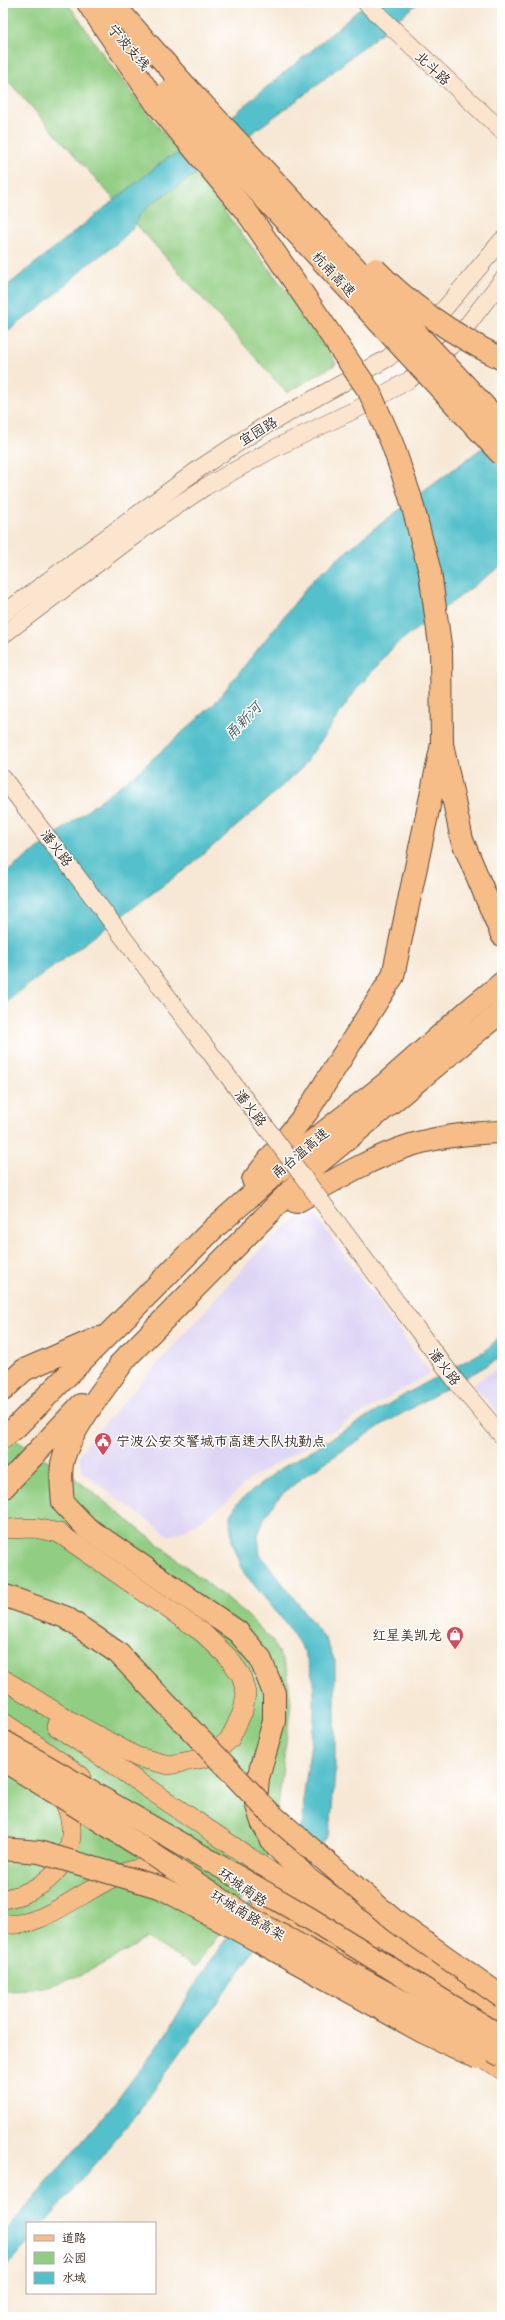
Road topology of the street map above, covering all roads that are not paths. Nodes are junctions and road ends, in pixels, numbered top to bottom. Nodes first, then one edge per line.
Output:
1 (89, 3) edge
2 (112, 3) edge
3 (116, 3) edge
4 (366, 3) edge
5 (173, 87) junction
6 (502, 131) edge
7 (502, 240) edge
8 (502, 280) edge
9 (502, 359) edge
10 (502, 425) edge
11 (502, 455) edge
12 (3, 614) edge
13 (3, 635) edge
14 (442, 744) junction
15 (3, 778) edge
16 (502, 936) edge
17 (502, 983) edge
18 (502, 1011) edge
19 (502, 1132) edge
20 (214, 1229) junction
21 (237, 1245) junction
22 (108, 1334) junction
23 (129, 1354) junction
24 (3, 1390) edge
25 (7, 1435) edge
26 (502, 1436) edge
27 (3, 1488) edge
28 (3, 1529) edge
29 (3, 1594) edge
30 (3, 1679) edge
31 (3, 1691) edge
32 (3, 1722) edge
33 (3, 1726) edge
34 (3, 1737) edge
35 (3, 1741) edge
36 (3, 1760) edge
37 (59, 1760) junction
38 (3, 1849) edge
39 (306, 1887) junction
40 (3, 1899) edge
41 (3, 1923) edge
42 (284, 1923) junction
43 (502, 1997) edge
44 (502, 2018) edge
45 (502, 2037) edge
46 (502, 2056) edge
47 (502, 2068) edge

1 - 5 highway
2 - 5 highway, 宁波支线
3 - 5 highway
4 - 6 main road, 北斗路
5 - 9 highway, bridge
5 - 10 highway, 杭甬高速, bridge
5 - 11 highway, 杭甬高速, bridge
5 - 14 highway, bridge
7 - 12 main road, 宜园路
8 - 13 main road, 宜园路
14 - 16 highway
14 - 20 highway
15 - 26 main road, 潘火路, bridge
17 - 20 highway, 甬台温高速
18 - 21 highway, 甬台温高速
19 - 21 highway
20 - 22 highway, 甬台温高速
21 - 23 highway, 甬台温高速
22 - 24 highway
22 - 25 highway, 甬台温高速
23 - 27 highway
23 - 39 highway
28 - 30 main road
29 - 43 highway, bridge
31 - 39 main road, 环城南路
32 - 37 main road, 环城南路
33 - 37 main road
34 - 40 main road, bridge
35 - 45 highway, 环城南路高架, bridge
36 - 46 highway, 环城南路高架, bridge
37 - 42 main road, 环城南路, bridge
38 - 47 highway, bridge
39 - 44 highway
41 - 42 main road, bridge
42 - 47 main road, 环城南路

